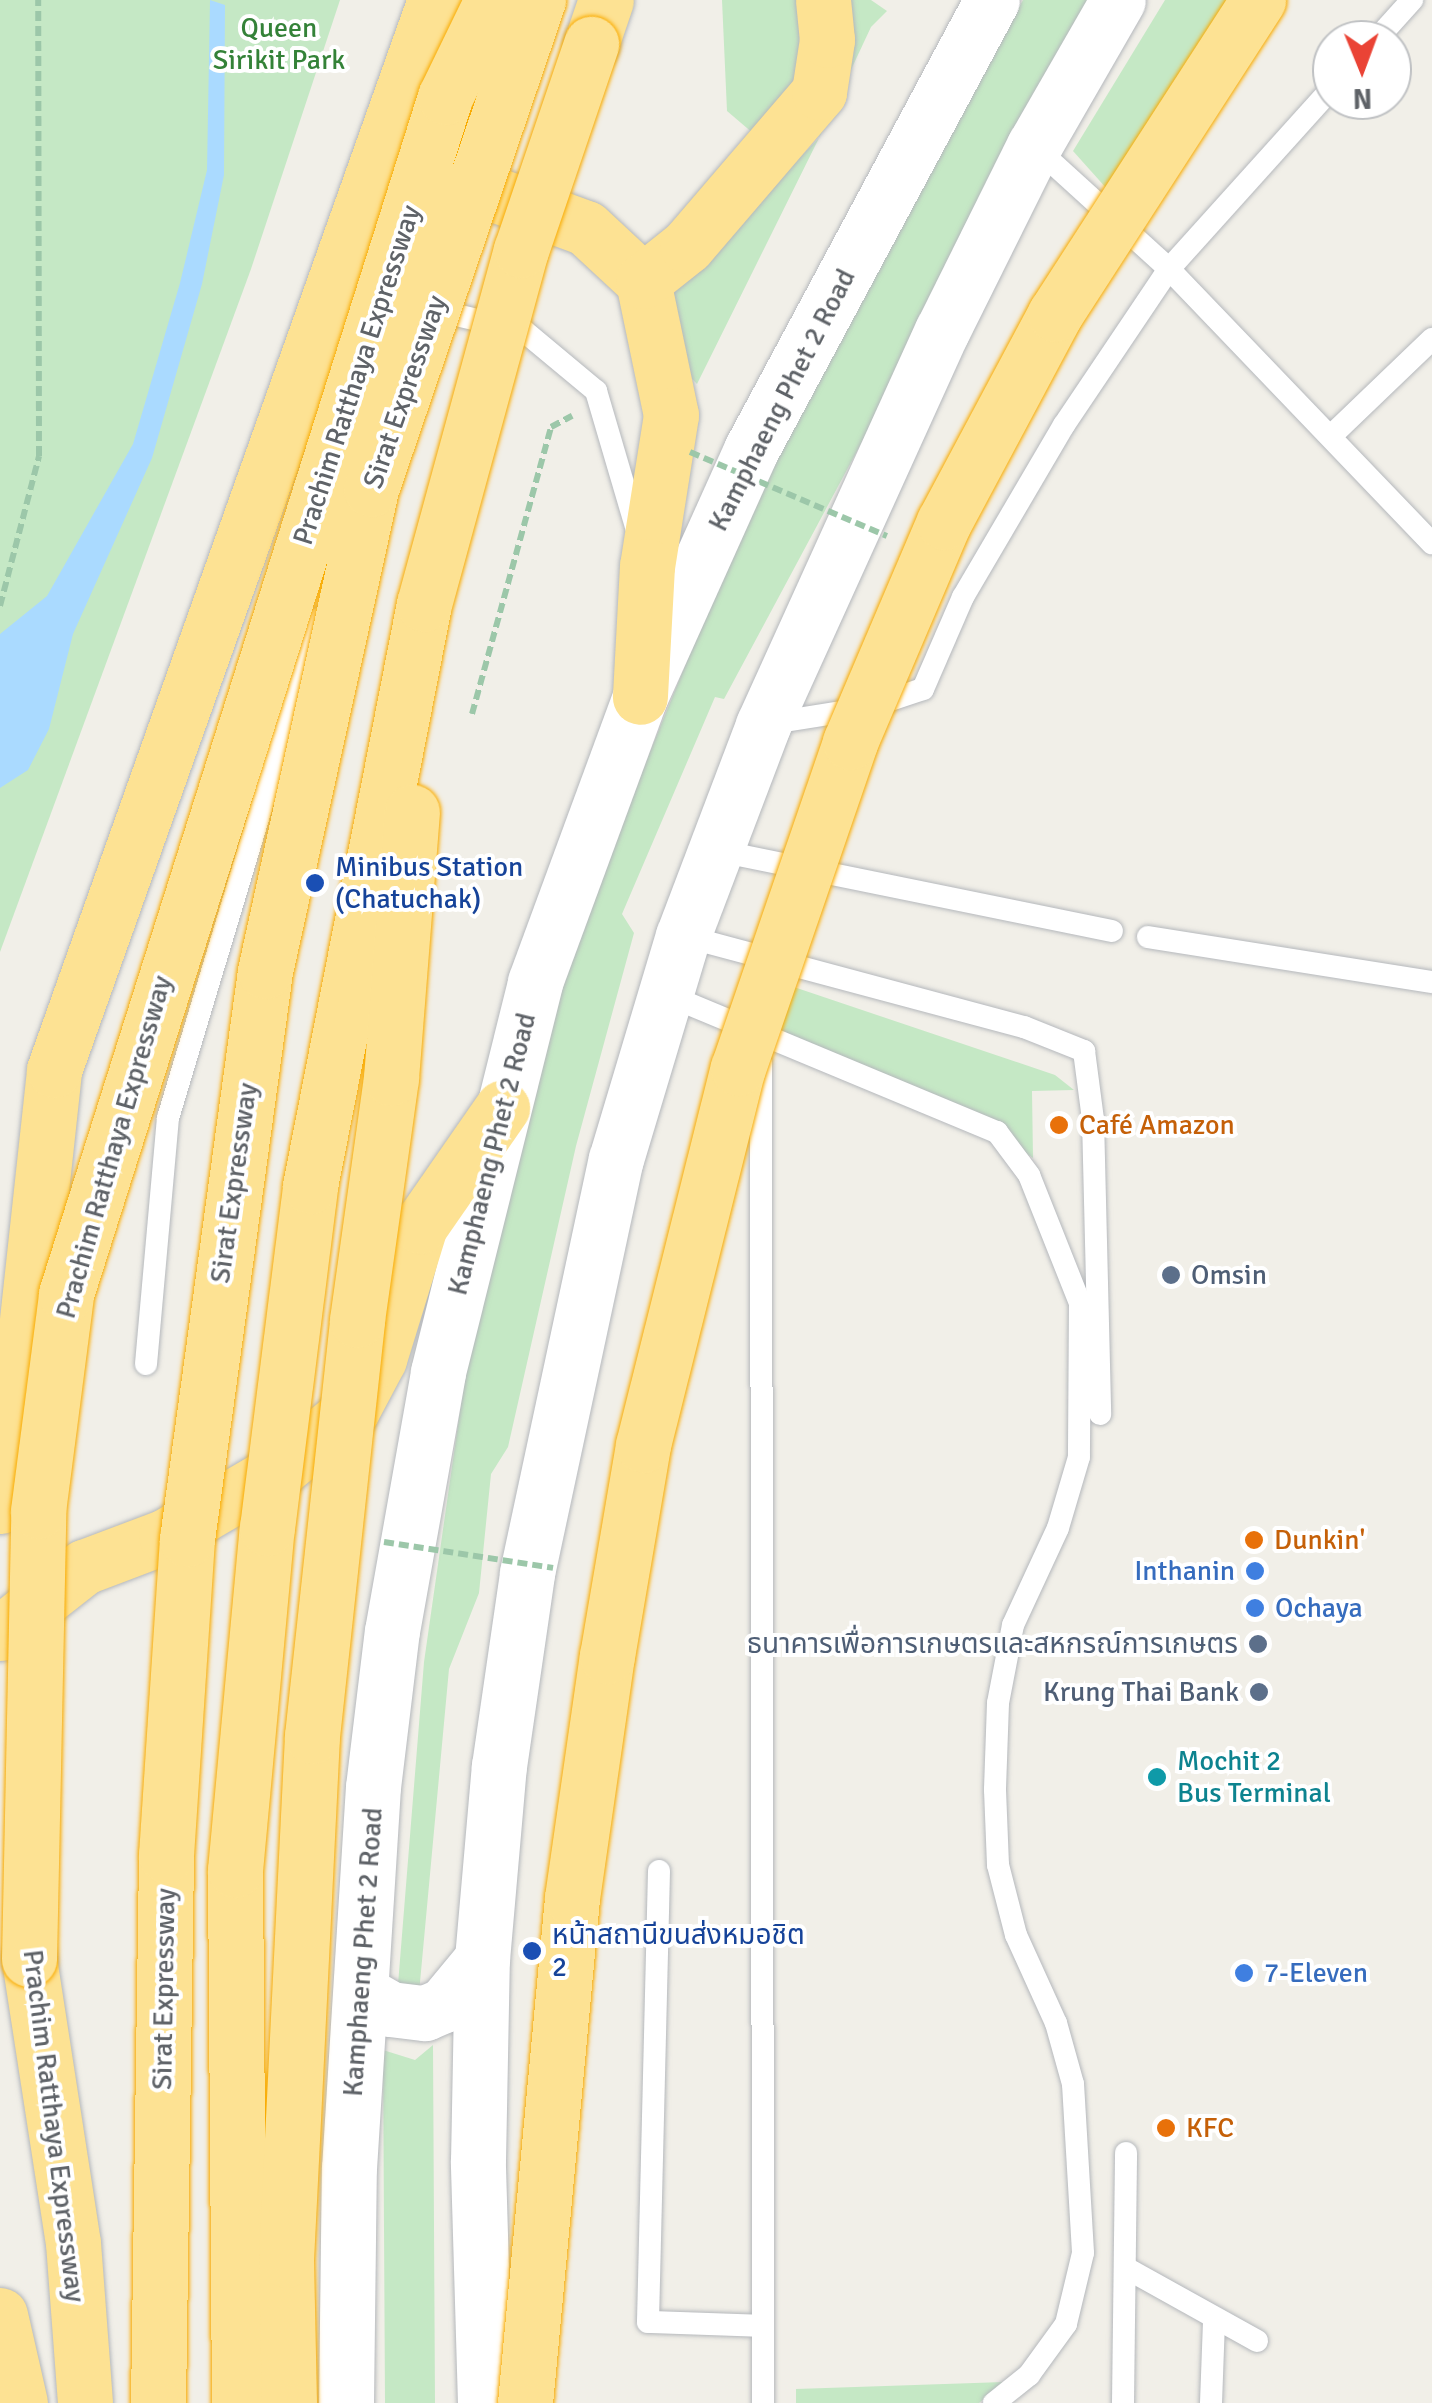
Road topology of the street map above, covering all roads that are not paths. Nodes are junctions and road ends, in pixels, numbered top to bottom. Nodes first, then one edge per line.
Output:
1 (434, 0) edge
2 (492, 0) edge
3 (538, 0) edge
4 (606, 0) edge
5 (824, 0) edge
6 (992, 0) edge
7 (1118, 0) edge
8 (1258, 0) edge
9 (1412, 0) edge
10 (1394, 20) edge
11 (1312, 110) edge
12 (1034, 146) junction
13 (377, 170) junction
14 (345, 260) junction
15 (1169, 269) junction
16 (643, 281) junction
17 (424, 308) junction
18 (1432, 338) edge
19 (1332, 436) junction
20 (1432, 543) edge
21 (647, 566) junction
22 (424, 604) junction
23 (640, 698) junction
24 (763, 724) junction
25 (714, 850) junction
26 (1112, 931) dead end
27 (684, 936) junction
28 (1148, 936) dead end
29 (1432, 982) edge
30 (665, 994) junction
31 (762, 1030) junction
32 (502, 1108) junction
33 (146, 1364) dead end
34 (1100, 1414) dead end
35 (0, 1506) edge
36 (0, 1633) edge
37 (660, 1871) dead end
38 (482, 1959) junction
39 (361, 1992) junction
40 (1126, 2153) dead end
41 (1126, 2268) junction
42 (0, 2316) edge
43 (1214, 2320) junction
44 (762, 2326) junction
45 (1257, 2341) dead end
46 (20, 2403) edge
47 (85, 2403) edge
48 (158, 2403) edge
49 (239, 2403) edge
50 (289, 2403) edge
51 (346, 2403) edge
52 (485, 2403) edge
53 (525, 2403) edge
54 (763, 2403) edge
55 (994, 2403) edge
56 (1123, 2403) edge
57 (1210, 2403) edge

1 - 13 highway
2 - 47 highway, Prachim Ratthaya Expressway, bridge
3 - 48 highway, Sirat Expressway, bridge
4 - 22 highway, bridge
5 - 16 highway
6 - 23 main road, Kamphaeng Phet 2 Road
7 - 12 main road
8 - 53 highway, bridge
9 - 10 lane
11 - 15 lane
12 - 15 lane
12 - 24 main road
13 - 14 highway
13 - 16 highway
14 - 17 lane
14 - 35 highway
15 - 19 lane
15 - 24 lane
16 - 21 highway
17 - 21 lane
17 - 33 lane
18 - 19 lane
19 - 20 lane
21 - 23 highway
22 - 49 highway, bridge
22 - 50 highway, bridge
23 - 32 main road, Kamphaeng Phet 2 Road
24 - 25 main road
25 - 26 lane
25 - 27 main road
27 - 30 main road
27 - 34 lane
28 - 29 lane
30 - 31 lane
30 - 38 main road
31 - 44 lane
31 - 55 lane
32 - 36 highway
32 - 39 main road, Kamphaeng Phet 2 Road
37 - 44 lane
38 - 39 main road
38 - 52 main road
39 - 51 main road, Kamphaeng Phet 2 Road
40 - 41 lane
41 - 43 lane
41 - 56 lane
42 - 46 highway
43 - 45 lane
43 - 57 lane
44 - 54 lane

